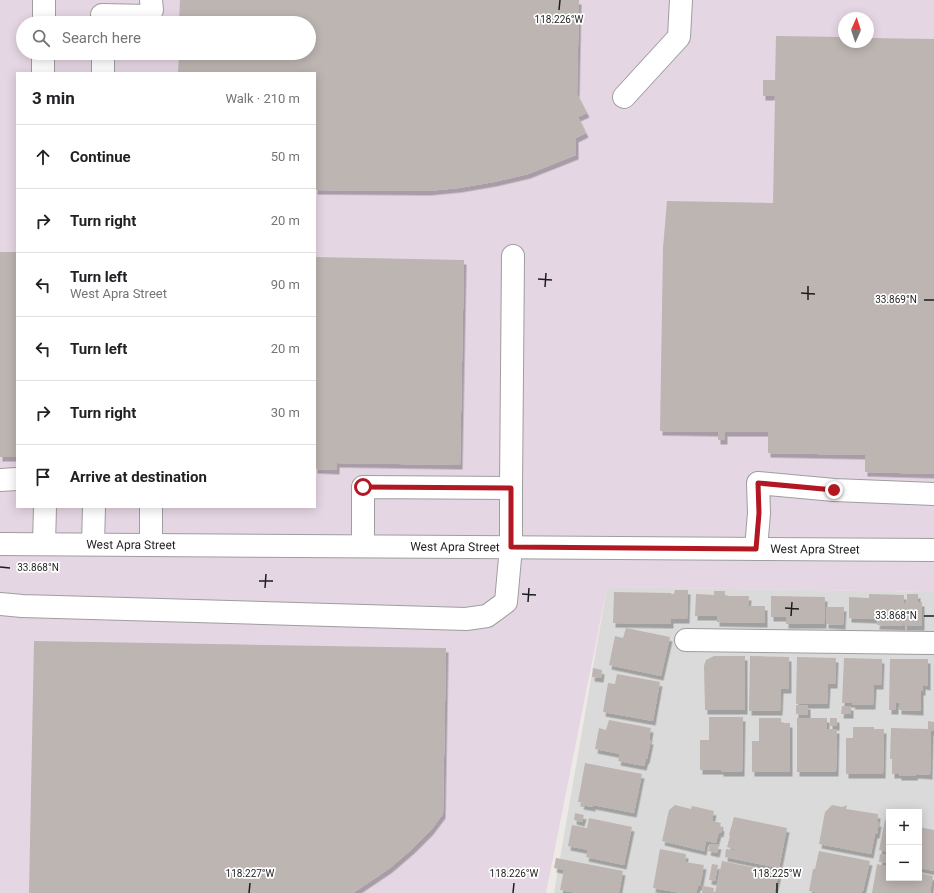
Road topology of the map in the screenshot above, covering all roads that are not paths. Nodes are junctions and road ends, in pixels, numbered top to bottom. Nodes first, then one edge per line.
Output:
1 (44, 0) edge
2 (152, 0) edge
3 (681, 0) edge
4 (102, 13) edge
5 (44, 16) edge
6 (43, 60) edge
7 (103, 60) edge
8 (43, 72) edge
9 (103, 72) edge
10 (624, 97) dead end
11 (513, 256) dead end
12 (0, 480) edge
13 (16, 480) edge
14 (511, 488) junction
15 (934, 494) edge
16 (45, 508) edge
17 (94, 508) edge
18 (150, 508) edge
19 (0, 544) edge
20 (44, 544) junction
21 (93, 544) junction
22 (150, 545) junction
23 (363, 546) junction
24 (511, 547) junction
25 (756, 549) junction
26 (934, 550) edge
27 (0, 604) edge
28 (686, 640) dead end
29 (934, 643) edge

1 - 5 street
2 - 4 street
3 - 10 street
6 - 8 street
7 - 9 street
11 - 14 street
12 - 13 street
14 - 23 street
14 - 24 street
15 - 25 street
16 - 20 street
17 - 21 street
18 - 22 street
19 - 20 street, West Apra Street
20 - 21 street, West Apra Street
21 - 22 street, West Apra Street
22 - 23 street, West Apra Street
23 - 24 street, West Apra Street
24 - 25 street, West Apra Street
24 - 27 street
25 - 26 street, West Apra Street
28 - 29 street

